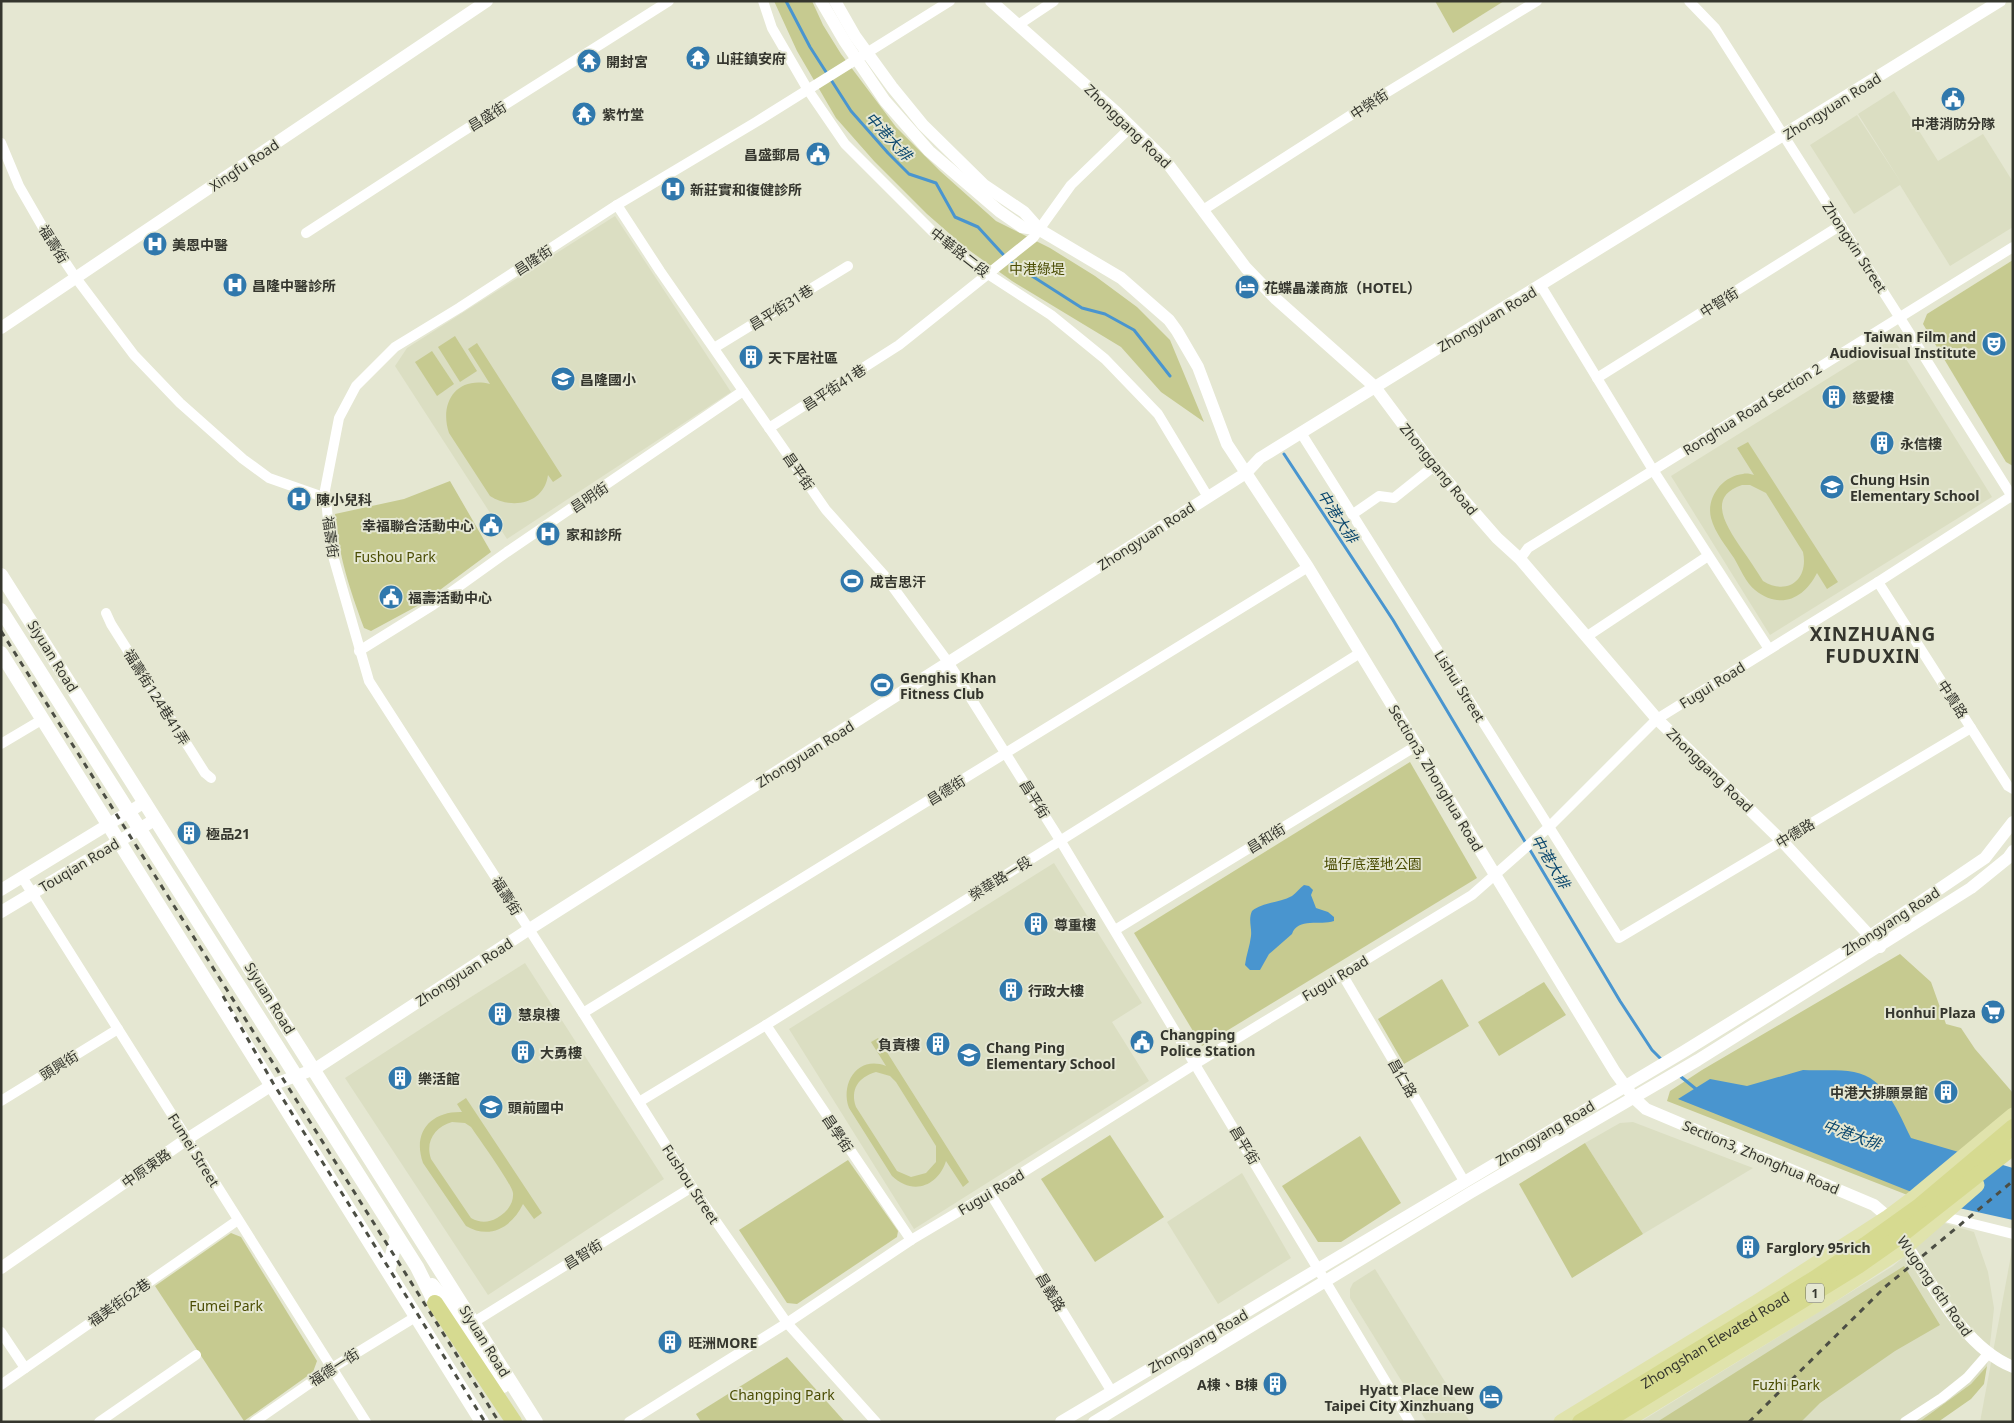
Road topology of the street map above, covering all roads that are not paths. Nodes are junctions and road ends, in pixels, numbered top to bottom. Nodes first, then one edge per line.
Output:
1 (488, 1) edge
2 (670, 1) edge
3 (763, 1) edge
4 (821, 1) edge
5 (835, 1) edge
6 (950, 1) edge
7 (991, 1) edge
8 (1054, 1) edge
9 (1537, 1) edge
10 (1689, 1) edge
11 (2000, 1) edge
12 (1018, 25) junction
13 (862, 56) junction
14 (808, 90) junction
15 (1131, 127) junction
16 (1784, 136) junction
17 (1, 143) edge
18 (617, 205) junction
19 (1202, 210) junction
20 (1841, 225) junction
21 (306, 234) dead end
22 (1036, 234) junction
23 (2013, 247) edge
24 (848, 266) dead end
25 (988, 274) junction
26 (76, 278) junction
27 (1541, 286) junction
28 (1900, 318) junction
29 (1, 328) edge
30 (714, 348) junction
31 (1597, 378) junction
32 (1375, 387) junction
33 (743, 391) junction
34 (769, 428) junction
35 (1298, 435) junction
36 (1434, 466) junction
37 (1653, 470) junction
38 (1246, 473) junction
39 (1208, 497) junction
40 (2012, 497) edge
41 (326, 498) junction
42 (1353, 514) junction
43 (1708, 556) junction
44 (1520, 559) junction
45 (1308, 567) junction
46 (1, 575) edge
47 (1878, 582) junction
48 (1, 610) edge
49 (106, 613) dead end
50 (1586, 636) junction
51 (1769, 649) junction
52 (359, 651) junction
53 (1360, 652) junction
54 (1, 653) edge
55 (948, 662) junction
56 (43, 719) junction
57 (1658, 719) junction
58 (1971, 728) junction
59 (1, 744) edge
60 (1416, 746) junction
61 (1006, 752) junction
62 (211, 778) dead end
63 (2013, 789) edge
64 (146, 802) junction
65 (129, 812) junction
66 (156, 819) junction
67 (2013, 822) edge
68 (109, 824) junction
69 (1549, 827) junction
70 (139, 829) junction
71 (120, 840) junction
72 (1060, 840) junction
73 (1782, 841) junction
74 (2013, 851) edge
75 (1495, 875) junction
76 (22, 878) junction
77 (1, 890) edge
78 (32, 894) junction
79 (1, 912) edge
80 (528, 930) junction
81 (1115, 930) junction
82 (1870, 936) junction
83 (1619, 938) joint
84 (1880, 947) junction
85 (1342, 974) junction
86 (583, 1013) junction
87 (766, 1026) junction
88 (118, 1029) junction
89 (1195, 1064) junction
90 (315, 1069) junction
91 (296, 1076) junction
92 (272, 1085) junction
93 (1625, 1085) junction
94 (1634, 1098) junction
95 (1, 1101) edge
96 (639, 1102) junction
97 (2013, 1115) edge
98 (2013, 1127) edge
99 (2013, 1134) edge
100 (187, 1139) junction
101 (1975, 1147) junction
102 (2008, 1155) edge
103 (1464, 1182) junction
104 (692, 1187) junction
105 (990, 1193) junction
106 (1928, 1205) junction
107 (1941, 1216) junction
108 (1888, 1217) junction
109 (238, 1220) junction
110 (1911, 1220) junction
111 (1897, 1231) junction
112 (2013, 1234) edge
113 (397, 1236) junction
114 (911, 1240) junction
115 (1907, 1246) junction
116 (417, 1267) junction
117 (1, 1268) edge
118 (1320, 1270) junction
119 (388, 1271) junction
120 (1326, 1282) junction
121 (435, 1303) junction
122 (416, 1316) junction
123 (474, 1322) junction
124 (787, 1323) junction
125 (1, 1332) edge
126 (1988, 1354) junction
127 (196, 1355) dead end
128 (2013, 1367) edge
129 (25, 1368) junction
130 (332, 1368) junction
131 (1, 1386) edge
132 (1112, 1392) junction
133 (99, 1422) edge
134 (254, 1422) edge
135 (366, 1422) edge
136 (482, 1422) edge
137 (505, 1422) edge
138 (514, 1422) edge
139 (525, 1422) edge
140 (536, 1422) edge
141 (629, 1422) edge
142 (876, 1422) edge
143 (1062, 1422) edge
144 (1094, 1422) edge
145 (1410, 1422) edge
146 (1562, 1422) edge
147 (1580, 1422) edge
148 (1592, 1422) edge
149 (1605, 1422) edge
150 (1624, 1422) edge
151 (1905, 1422) edge

1 - 26 street, Xingfu Road
2 - 21 street, 昌盛街
3 - 14 street, 中華路二段
4 - 13 street
5 - 13 street
6 - 13 street
7 - 12 street, Zhonggang Road
8 - 12 street
9 - 19 street, 中榮街
10 - 16 street, Zhongxin Street
11 - 16 street, Zhongyuan Road
12 - 15 street, Zhonggang Road
13 - 14 street, 昌隆街
13 - 22 street, Section3, Zhonghua Road
14 - 18 street, 昌隆街
14 - 25 street, 中華路二段
15 - 19 street, Zhonggang Road
15 - 22 street, 昌平街41巷
16 - 20 street, Zhongxin Street
16 - 27 street, Zhongyuan Road
17 - 26 street, 福壽街
18 - 30 street, 昌平街
18 - 41 street, 昌隆街
19 - 32 street, Zhonggang Road
20 - 28 street, Zhongxin Street
20 - 31 street, 中智街
22 - 25 street, 昌平街41巷
22 - 38 street, Section3, Zhonghua Road
23 - 28 street, Ronghua Road Section 2
24 - 30 street, 昌平街31巷
25 - 34 street, 昌平街41巷
25 - 39 street, 中華路二段
26 - 29 street, Xingfu Road
26 - 41 street, 福壽街
27 - 31 street
27 - 32 street, Zhongyuan Road
28 - 37 street, Ronghua Road Section 2
28 - 40 street, Zhongxin Street
30 - 33 street, 昌平街
31 - 37 street
32 - 35 street, Zhongyuan Road
32 - 36 street, Zhonggang Road
33 - 34 street, 昌平街
33 - 52 street, 昌明街
34 - 55 street, 昌平街
35 - 38 street, Zhongyuan Road
35 - 42 street, Lishui Street
36 - 42 street
36 - 44 street, Zhonggang Road
37 - 43 street
37 - 44 street, Ronghua Road Section 2
38 - 39 street, Zhongyuan Road
38 - 45 street, Section3, Zhonghua Road
39 - 55 street, Zhongyuan Road
40 - 47 street, Fugui Road
41 - 52 street, 福壽街
42 - 69 street, Lishui Street
43 - 50 street
43 - 51 street
44 - 50 street, Zhonggang Road
45 - 53 street, Section3, Zhonghua Road
45 - 61 street, 昌德街
46 - 64 main road, Siyuan Road
47 - 51 street, Fugui Road
47 - 58 street, 中貴路
48 - 65 main road, Siyuan Road
49 - 62 street, 福壽街124巷41弄
50 - 57 street, Zhonggang Road
51 - 57 street, Fugui Road
52 - 80 street, 福壽街
53 - 60 street, Section3, Zhonghua Road
53 - 72 street, 榮華路一段
54 - 56 main road
55 - 61 street, 昌平街
55 - 80 street, Zhongyuan Road
56 - 59 street
56 - 68 main road
57 - 69 street, Fugui Road
57 - 73 street, Zhonggang Road
58 - 63 street, 中貴路
58 - 73 street, 中德路
60 - 75 street, Section3, Zhonghua Road
60 - 81 street, 昌和街
61 - 72 street, 昌平街
61 - 86 street, 昌德街
64 - 65 street, Touqian Road
64 - 66 main road, Siyuan Road
65 - 68 street, Touqian Road
65 - 70 main road, Siyuan Road
66 - 70 street, Touqian Road
66 - 90 main road, Siyuan Road
67 - 82 street, Zhongyang Road
68 - 71 main road
68 - 76 street, Touqian Road
69 - 75 street, Fugui Road
69 - 83 street, Lishui Street
70 - 71 street, Touqian Road
70 - 91 main road, Siyuan Road
71 - 78 street, Touqian Road
71 - 92 main road
72 - 81 street, 昌平街
72 - 87 street, 榮華路一段
73 - 82 street, Zhonggang Road
73 - 83 street, 中德路
74 - 84 street, Zhongyang Road
75 - 85 street, Fugui Road
75 - 93 street, Section3, Zhonghua Road
76 - 77 street, Touqian Road
76 - 78 street, Fumei Street
78 - 79 street, Touqian Road
78 - 88 street, Fumei Street
80 - 86 street, Fushou Street
80 - 90 street, Zhongyuan Road
81 - 89 street, 昌平街
82 - 84 street, Zhonggang Road
82 - 93 street, Zhongyang Road
84 - 94 street, Zhongyang Road
85 - 89 street, Fugui Road
85 - 103 street, 昌仁路
86 - 96 street, Fushou Street
87 - 96 street, 榮華路一段
87 - 114 street, 昌學街
88 - 95 street, 頭興街
88 - 100 street, Fumei Street
89 - 105 street, Fugui Road
89 - 118 street, 昌平街
90 - 91 street, Zhongyuan Road
90 - 123 main road, Siyuan Road
91 - 92 street, 中原東路
91 - 113 main road, Siyuan Road
92 - 100 street, 中原東路
92 - 119 main road
93 - 94 street, Section3, Zhonghua Road
93 - 103 street, Zhongyang Road
94 - 108 street, Section3, Zhonghua Road
94 - 120 street, Zhongyang Road
96 - 104 street, Fushou Street
97 - 101 main road, 1
98 - 147 highway, Zhongshan Elevated Road / 1
99 - 102 highway, Zhongshan Elevated Road
100 - 109 street, Fumei Street
100 - 117 street, 中原東路
101 - 102 street
101 - 106 main road, 1
101 - 108 main road, 1
102 - 106 main road, 1
102 - 107 main road, 1
102 - 110 main road, 1
102 - 149 highway, Zhongshan Elevated Road / 1
103 - 118 street, Zhongyang Road
104 - 123 street, 昌智街
104 - 124 street, Fushou Street
105 - 114 street, Fugui Road
105 - 132 street, 昌義路
106 - 110 main road, 1
107 - 112 street
107 - 115 main road, 1
108 - 111 street, Wugong 6th Road
108 - 146 main road, 1
109 - 129 street, 福美街62巷
109 - 130 street, Fumei Street
110 - 111 main road, 1
111 - 115 street, Wugong 6th Road
111 - 148 main road, 1
113 - 116 main road, Siyuan Road
113 - 119 main road
114 - 124 street, Fugui Road
115 - 126 street, Wugong 6th Road
115 - 150 main road, 1
116 - 121 main road, Siyuan Road
116 - 139 main road, Siyuan Road
118 - 120 street, 昌平街
118 - 132 street, Zhongyang Road
119 - 122 main road
120 - 144 street, Zhongyang Road
120 - 145 street, 昌平街
121 - 137 main road, Siyuan Road
121 - 138 highway
122 - 130 street, 福德一街
122 - 136 main road
123 - 140 main road, Siyuan Road
124 - 141 street, Fugui Road
124 - 142 street, Fushou Street
125 - 129 street
126 - 128 street, Wugong 6th Road
126 - 151 street
127 - 133 street
129 - 131 street, 福美街62巷
130 - 134 street, 福德一街
130 - 135 street, Fumei Street
132 - 143 street, Zhongyang Road

